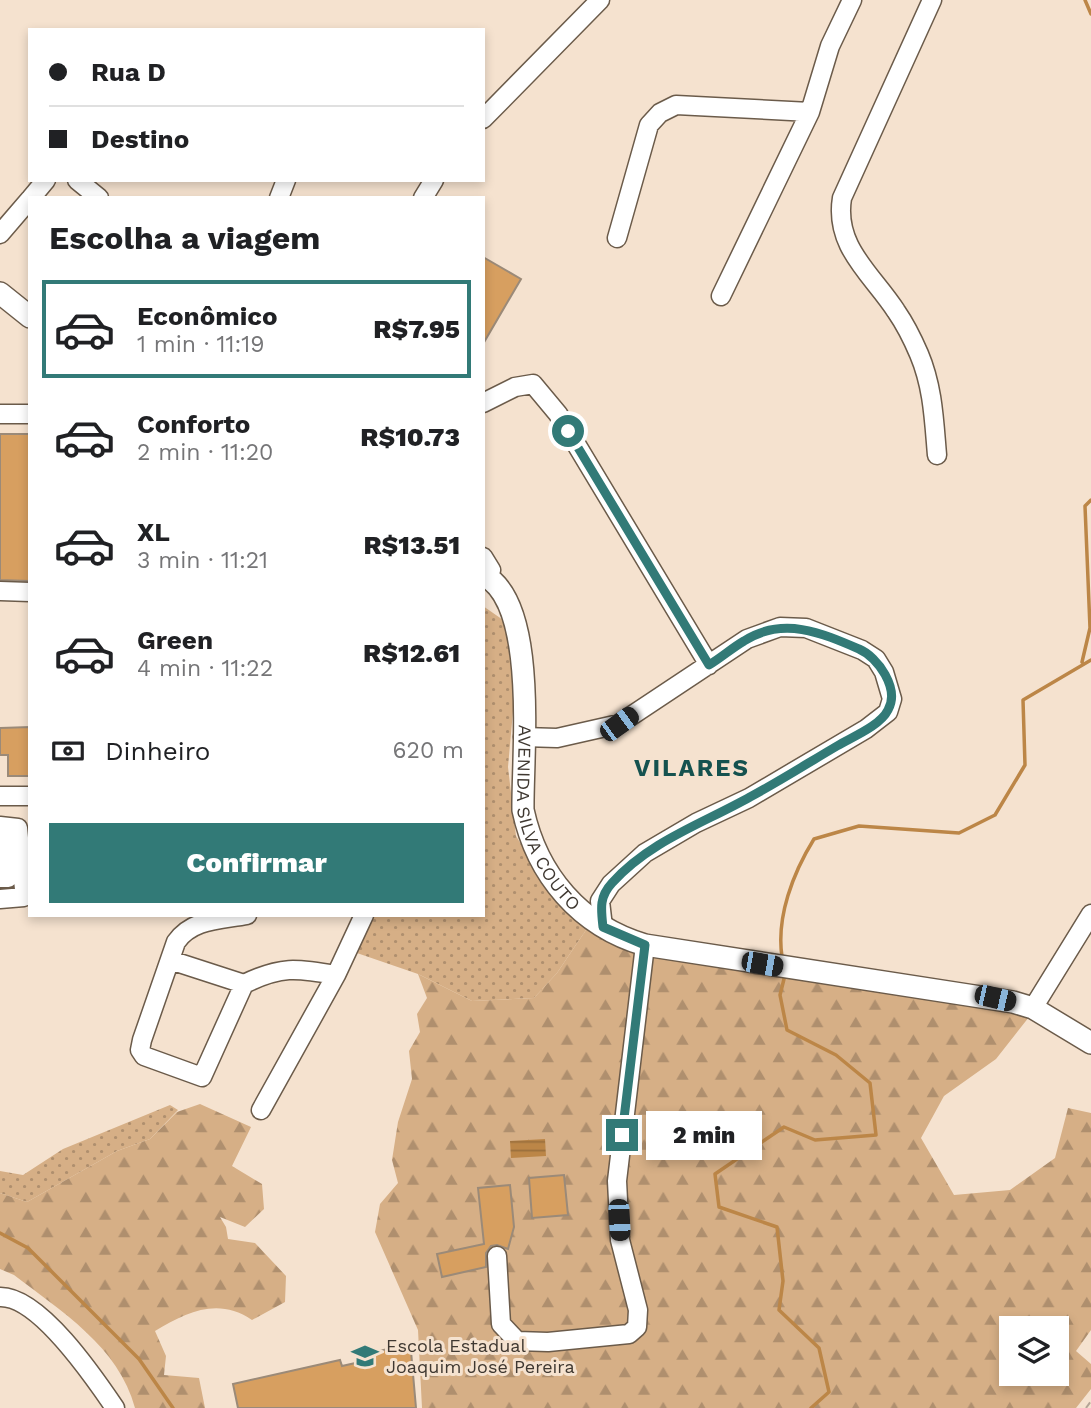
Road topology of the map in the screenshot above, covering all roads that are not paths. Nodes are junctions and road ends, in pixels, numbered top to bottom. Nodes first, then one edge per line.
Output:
1 (600, 0) edge
2 (852, 0) edge
3 (932, 0) edge
4 (810, 112) junction
5 (485, 117) edge
6 (44, 182) edge
7 (79, 182) edge
8 (33, 196) edge
9 (97, 196) edge
10 (28, 201) edge
11 (0, 234) edge
12 (617, 238) dead end
13 (0, 293) edge
14 (721, 296) dead end
15 (16, 311) edge
16 (485, 402) edge
17 (0, 414) edge
18 (28, 414) edge
19 (937, 455) dead end
20 (485, 571) edge
21 (0, 591) edge
22 (28, 592) edge
23 (709, 665) junction
24 (523, 737) junction
25 (0, 796) edge
26 (28, 796) edge
27 (0, 824) edge
28 (0, 839) edge
29 (0, 853) edge
30 (0, 863) edge
31 (28, 884) edge
32 (0, 890) edge
33 (1091, 914) edge
34 (235, 917) edge
35 (363, 917) edge
36 (603, 927) junction
37 (645, 945) junction
38 (170, 960) junction
39 (336, 975) junction
40 (244, 984) junction
41 (1033, 1008) junction
42 (1091, 1043) edge
43 (261, 1110) dead end
44 (497, 1256) dead end
45 (0, 1297) edge
46 (115, 1408) edge

1 - 5 street
2 - 4 street
3 - 19 street
4 - 12 street
4 - 14 street
6 - 8 street
7 - 9 street
10 - 11 street
13 - 15 main road
16 - 23 street
17 - 18 street
20 - 24 main road, AVENIDA SILVA COUTO
21 - 22 street
23 - 24 street
23 - 36 street
24 - 36 main road, AVENIDA SILVA COUTO
25 - 26 street
27 - 31 street
27 - 32 street
28 - 29 street
30 - 32 street
33 - 41 street
34 - 38 street
35 - 39 street
36 - 37 main road, AVENIDA SILVA COUTO
37 - 41 main road, AVENIDA SILVA COUTO
37 - 44 street
38 - 40 street
38 - 40 street
39 - 40 street
39 - 43 street
41 - 42 main road, AVENIDA SILVA COUTO
45 - 46 street

